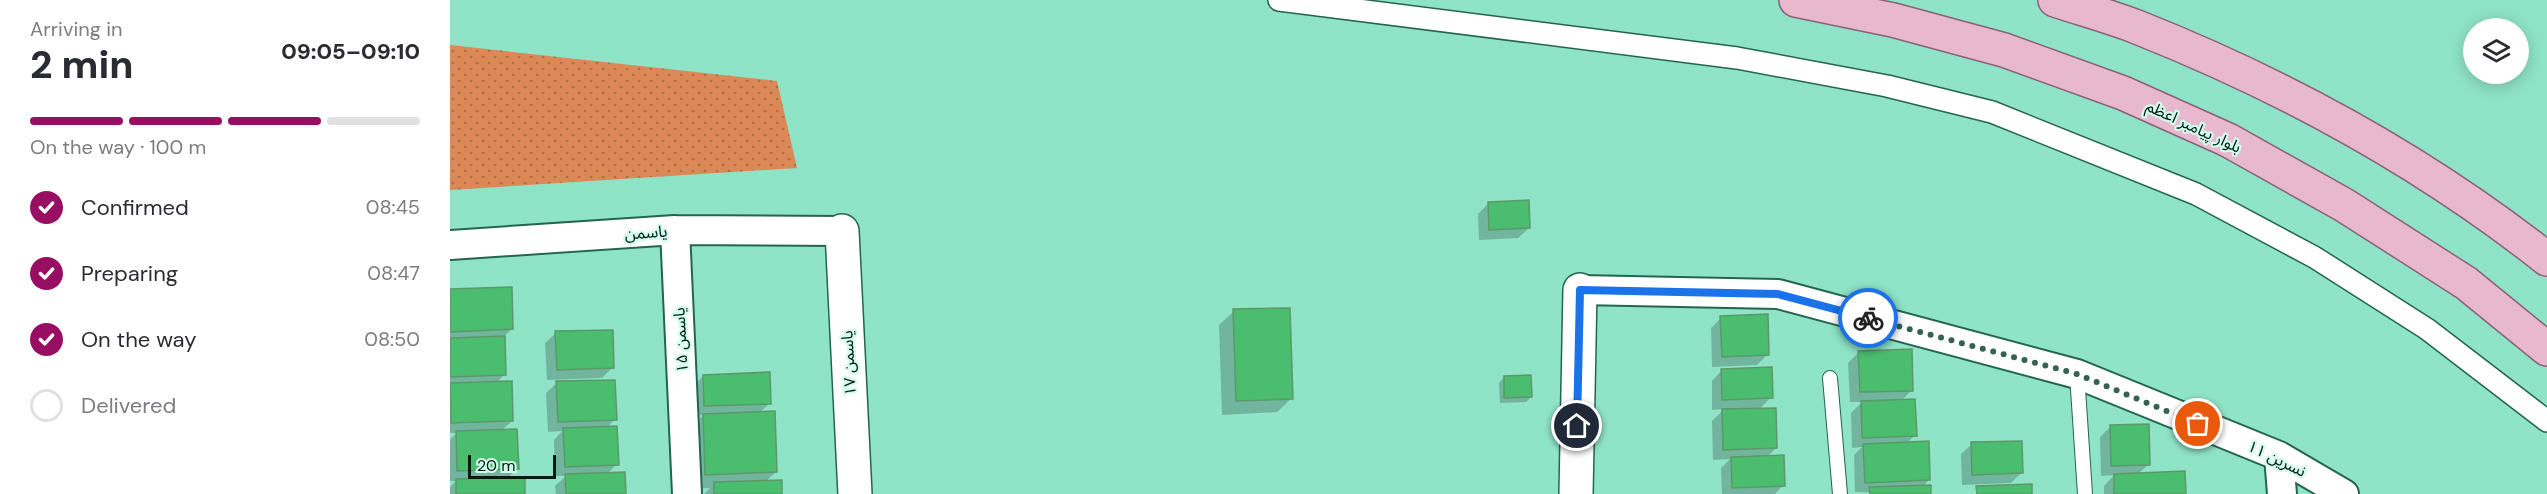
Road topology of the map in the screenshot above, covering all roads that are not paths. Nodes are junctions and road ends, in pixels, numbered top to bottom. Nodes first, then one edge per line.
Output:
1 (1279, 0) edge
2 (1796, 0) edge
3 (2055, 0) edge
4 (675, 230) junction
5 (842, 231) joint
6 (450, 245) edge
7 (2547, 259) edge
8 (1580, 290) joint
9 (2547, 349) edge
10 (2077, 374) junction
11 (1830, 378) dead end
12 (2547, 421) edge
13 (2279, 456) junction
14 (687, 494) edge
15 (855, 494) edge
16 (1576, 494) edge
17 (1840, 494) edge
18 (2085, 494) edge
19 (2282, 494) edge
20 (2344, 494) edge

1 - 12 street
2 - 9 main road, بلوار پیامبر اعظم
3 - 7 main road
4 - 5 street, یاسمن
4 - 6 street, یاسمن
4 - 14 street, یاسمن ۱۵
5 - 15 street, یاسمن ۱۷
8 - 10 street, نسرین ۱۱
8 - 16 street
10 - 13 street, نسرین ۱۱
10 - 18 lane
11 - 17 lane
13 - 19 street
13 - 20 street, نسرین ۱۱

